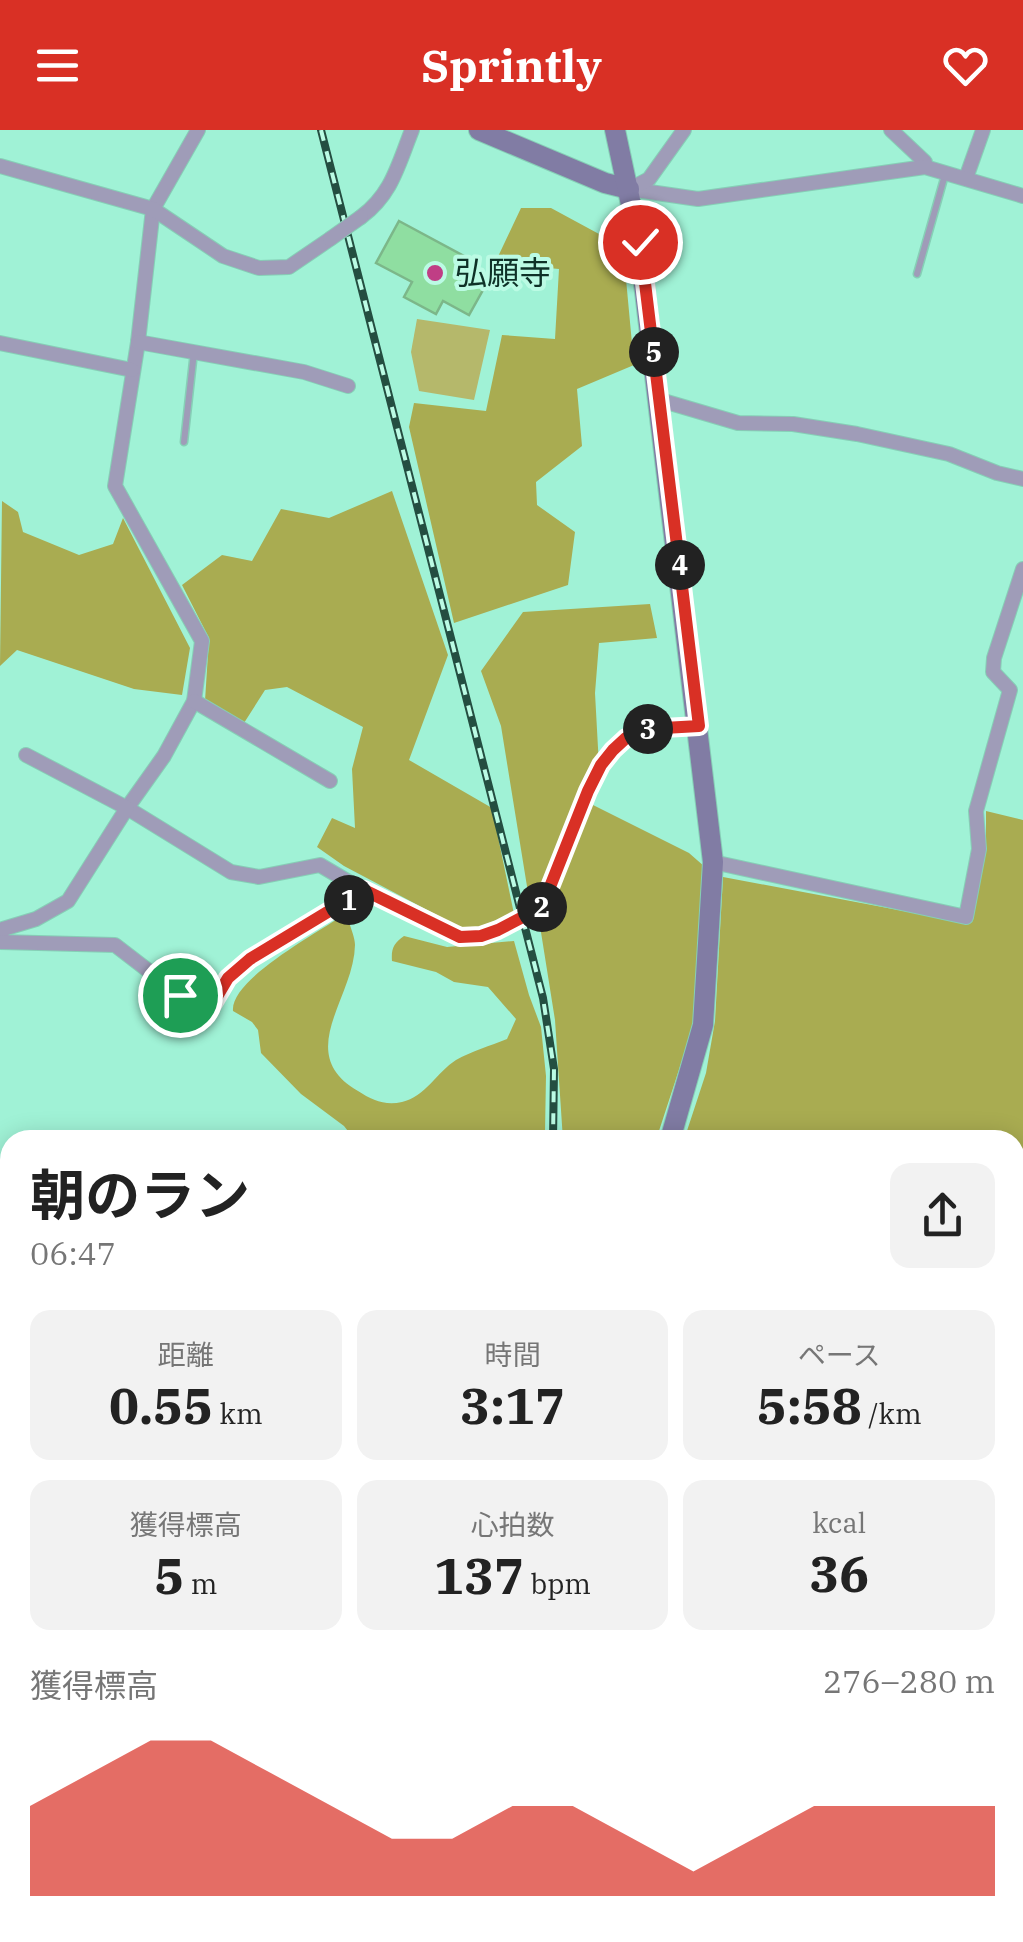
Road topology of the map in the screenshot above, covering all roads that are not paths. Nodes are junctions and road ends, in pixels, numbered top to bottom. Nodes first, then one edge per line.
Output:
1 (198, 130) edge
2 (412, 130) edge
3 (479, 130) edge
4 (615, 130) edge
5 (684, 130) edge
6 (891, 130) edge
7 (984, 130) edge
8 (0, 166) edge
9 (925, 167) junction
10 (945, 174) junction
11 (966, 178) junction
12 (630, 189) junction
13 (1023, 196) edge
14 (153, 210) junction
15 (917, 274) dead end
16 (138, 342) junction
17 (0, 343) edge
18 (194, 350) junction
19 (132, 370) junction
20 (348, 386) dead end
21 (660, 400) junction
22 (184, 442) dead end
23 (1023, 478) edge
24 (1023, 569) edge
25 (194, 701) junction
26 (699, 726) junction
27 (26, 755) dead end
28 (330, 781) dead end
29 (127, 808) junction
30 (713, 862) junction
31 (364, 890) junction
32 (0, 940) edge
33 (673, 1130) edge

1 - 14 street
2 - 14 street, bridge
3 - 12 main road
4 - 12 main road
5 - 12 street
6 - 9 street
7 - 11 street
8 - 14 street
9 - 10 street
9 - 12 street
10 - 11 street
10 - 15 lane
11 - 13 street
12 - 21 main road
14 - 16 street
16 - 18 street
16 - 19 street
17 - 19 street
18 - 20 street
18 - 22 lane
19 - 25 street
21 - 23 street
21 - 26 main road
24 - 30 street
25 - 28 street
25 - 29 street
26 - 30 main road
26 - 31 street
27 - 29 street
29 - 31 street
29 - 32 street
30 - 33 main road
31 - 32 street

